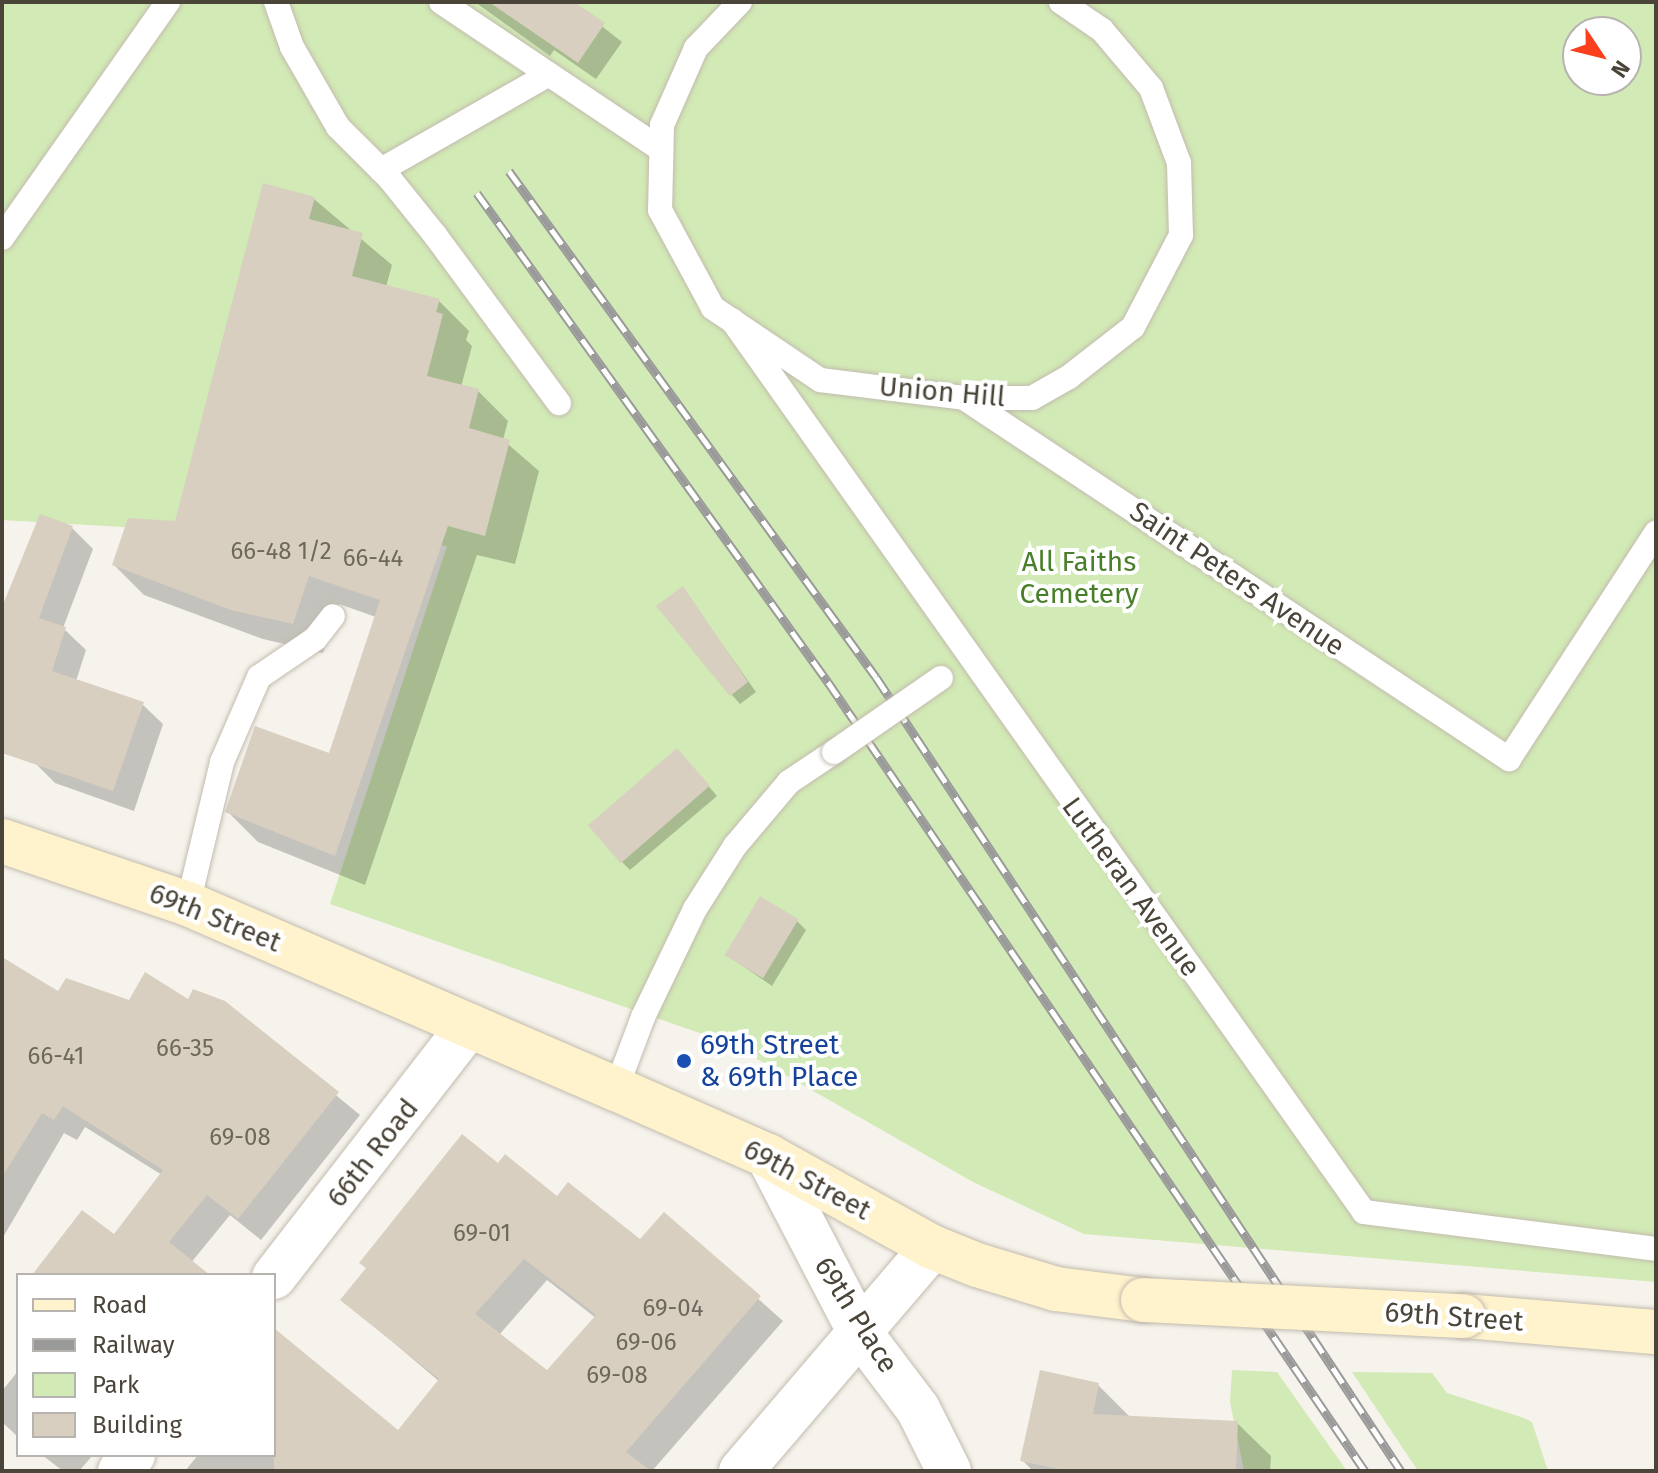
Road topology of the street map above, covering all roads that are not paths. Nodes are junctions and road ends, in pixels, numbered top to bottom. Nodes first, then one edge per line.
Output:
1 (168, 2) edge
2 (276, 2) edge
3 (441, 2) edge
4 (740, 2) edge
5 (1061, 2) edge
6 (549, 74) junction
7 (661, 149) junction
8 (381, 170) junction
9 (2, 238) edge
10 (732, 320) junction
11 (964, 398) junction
12 (559, 403) dead end
13 (1656, 533) edge
14 (333, 616) dead end
15 (968, 660) junction
16 (2, 841) edge
17 (188, 904) junction
18 (469, 1026) junction
19 (616, 1089) junction
20 (768, 1156) junction
21 (932, 1247) junction
22 (1656, 1249) edge
23 (276, 1274) edge
24 (859, 1331) junction
25 (1656, 1332) edge
26 (741, 1471) edge
27 (949, 1471) edge

1 - 9 lane
2 - 8 lane
3 - 6 lane
4 - 7 lane, Union Hill
5 - 11 lane, Union Hill
6 - 7 lane
6 - 8 lane
7 - 10 lane, Union Hill
8 - 12 lane
10 - 11 lane, Union Hill
10 - 15 lane, Lutheran Avenue
11 - 13 lane, Saint Peters Avenue
14 - 17 lane
15 - 19 lane, bridge
15 - 22 lane, Lutheran Avenue
16 - 17 main road, 69th Street
17 - 18 main road, 69th Street
18 - 19 main road, 69th Street
18 - 23 street, 66th Road
19 - 20 main road, 69th Street
20 - 21 main road, 69th Street
20 - 24 street, 69th Place
21 - 24 street
21 - 25 main road, 69th Street, bridge
24 - 26 street
24 - 27 street, 69th Place

